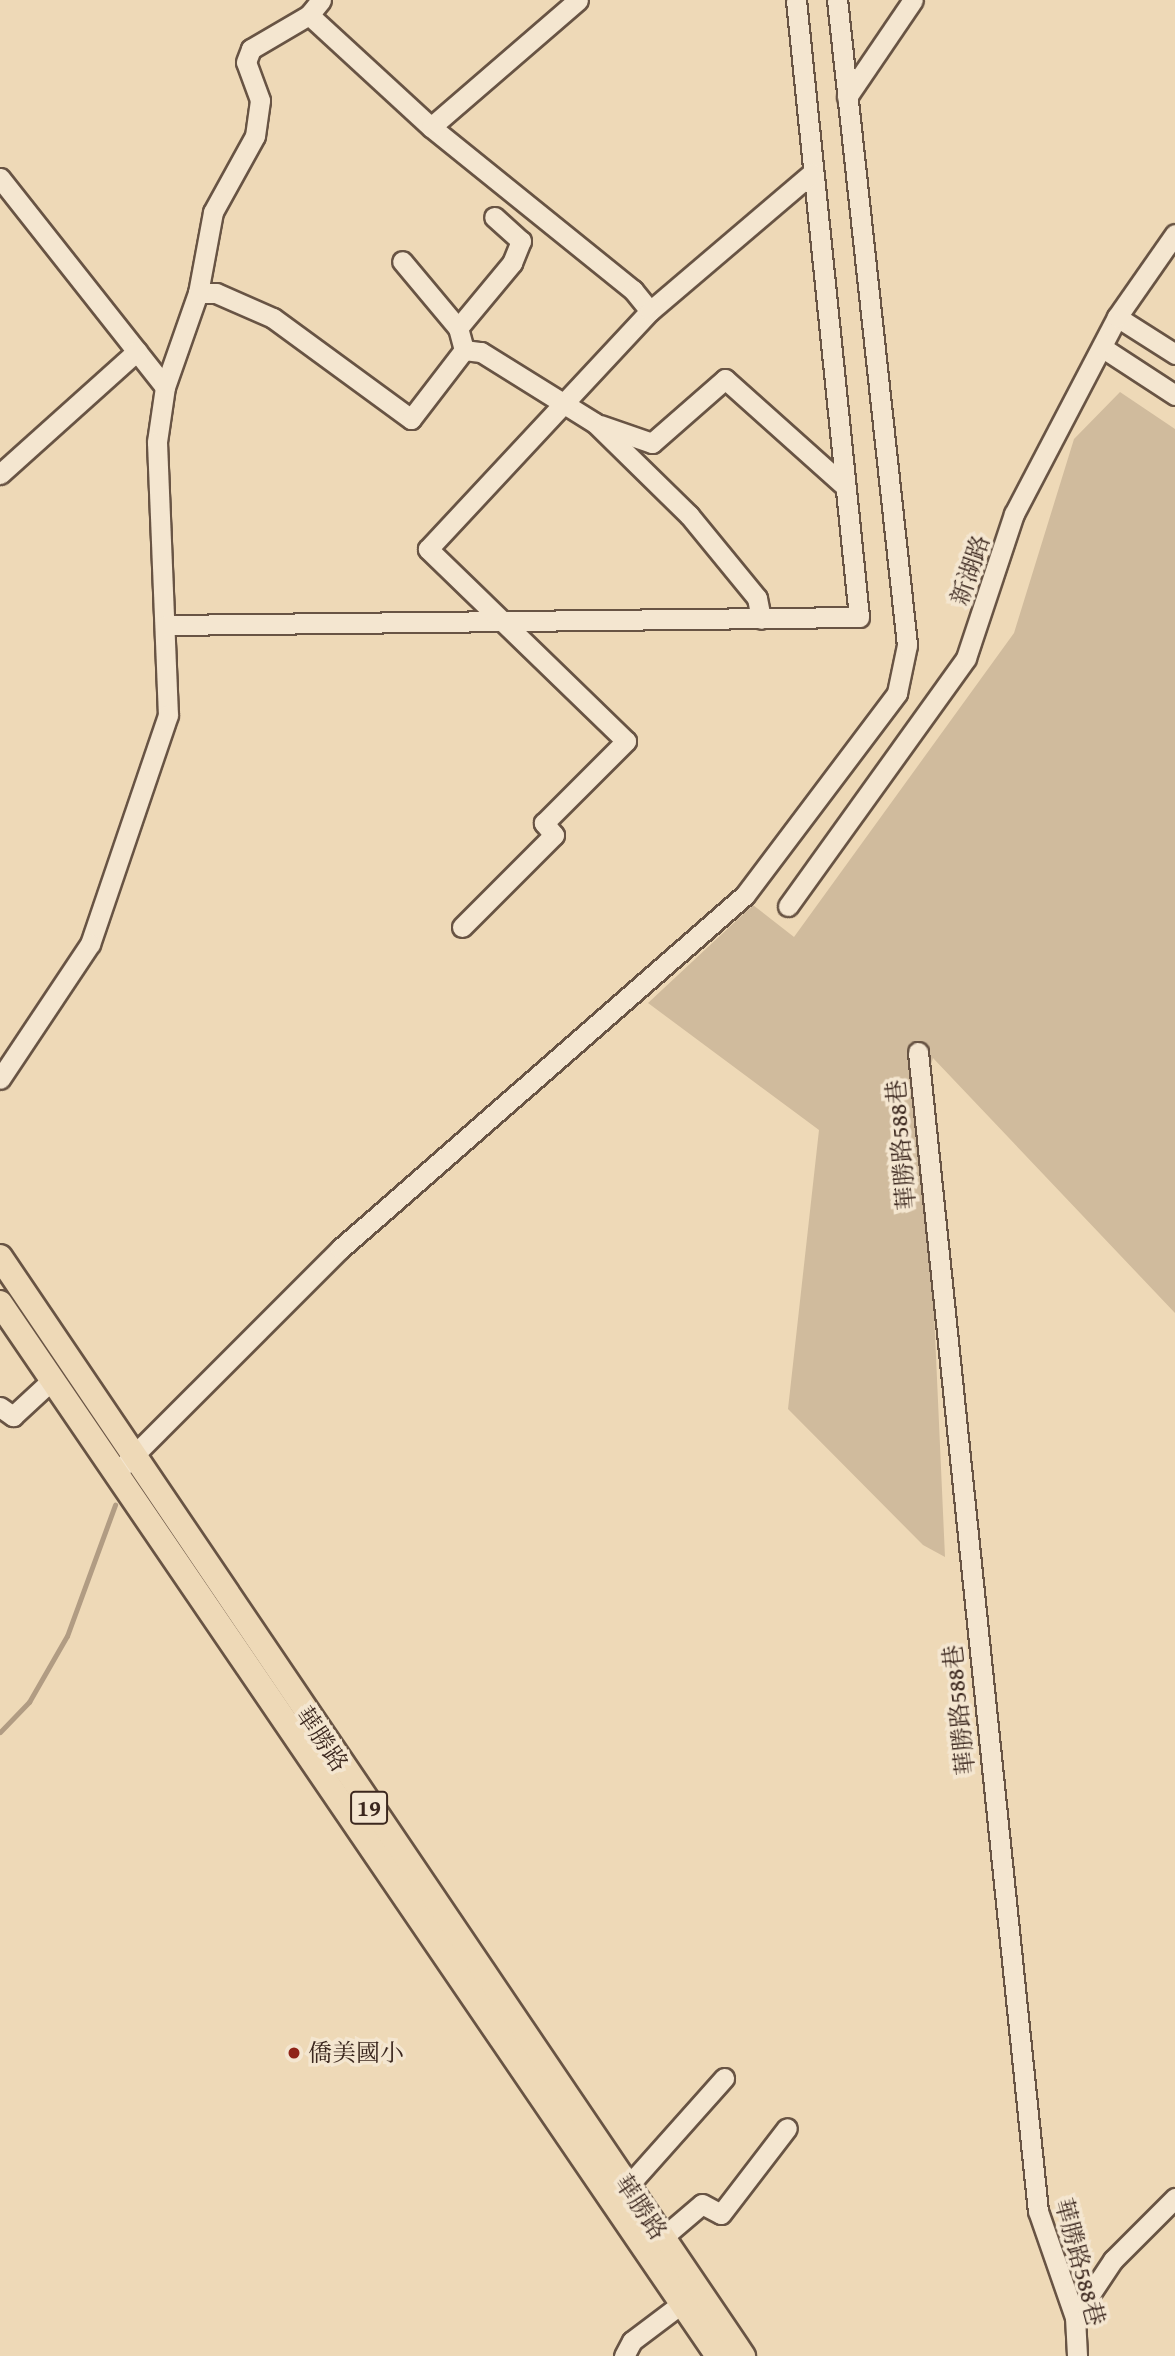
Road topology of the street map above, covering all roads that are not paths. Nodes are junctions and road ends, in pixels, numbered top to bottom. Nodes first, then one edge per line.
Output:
1 (578, 0) edge
2 (796, 0) edge
3 (837, 0) edge
4 (913, 0) edge
5 (315, 7) edge
6 (847, 97) junction
7 (431, 127) junction
8 (812, 173) junction
9 (0, 178) edge
10 (494, 217) dead end
11 (1175, 234) edge
12 (402, 261) dead end
13 (198, 293) junction
14 (650, 311) junction
15 (1117, 317) junction
16 (458, 328) junction
17 (1103, 348) junction
18 (464, 350) junction
19 (136, 351) junction
20 (1175, 355) edge
21 (165, 387) junction
22 (1175, 395) edge
23 (561, 400) junction
24 (595, 423) junction
25 (0, 474) edge
26 (846, 487) junction
27 (500, 616) junction
28 (761, 618) junction
29 (165, 625) junction
30 (788, 906) dead end
31 (462, 927) dead end
32 (918, 1052) dead end
33 (0, 1079) edge
34 (1, 1262) edge
35 (0, 1303) edge
36 (52, 1380) junction
37 (0, 1407) edge
38 (124, 1465) junction
39 (460, 1959) junction
40 (724, 2078) dead end
41 (786, 2128) dead end
42 (627, 2187) junction
43 (1175, 2198) edge
44 (662, 2238) junction
45 (690, 2297) junction
46 (1075, 2317) junction
47 (624, 2356) edge
48 (719, 2356) edge
49 (743, 2356) edge
50 (1077, 2356) edge

1 - 7 street
2 - 8 street
3 - 6 street
4 - 6 street
5 - 7 street
5 - 13 street
6 - 38 street
7 - 14 street
8 - 14 street
8 - 26 street
9 - 19 street
10 - 16 street
11 - 15 street, 新湖路
12 - 16 street
13 - 18 street
13 - 21 street
14 - 23 street
15 - 17 street, 新湖路
15 - 20 street
16 - 18 street
17 - 22 street
17 - 30 street, 新湖路
18 - 23 street
19 - 21 street
19 - 25 street
21 - 29 street
23 - 24 street
23 - 27 street
24 - 26 street
24 - 28 street
26 - 28 street
27 - 28 street
27 - 29 street
27 - 31 street
29 - 33 street
32 - 46 street, 華勝路588巷
34 - 38 main road, 華勝路 / 19
35 - 36 main road, 華勝路 / 19
36 - 37 street
36 - 38 main road, 華勝路 / 19
38 - 39 main road, 華勝路 / 19
39 - 42 main road, 華勝路 / 19
39 - 45 main road, 華勝路 / 19
40 - 42 street
41 - 44 street
42 - 44 main road, 華勝路 / 19
43 - 46 street
44 - 45 main road, 華勝路 / 19
45 - 47 street
45 - 48 main road, 華勝路 / 19
45 - 49 main road, 華勝路 / 19
46 - 50 street, 華勝路588巷

